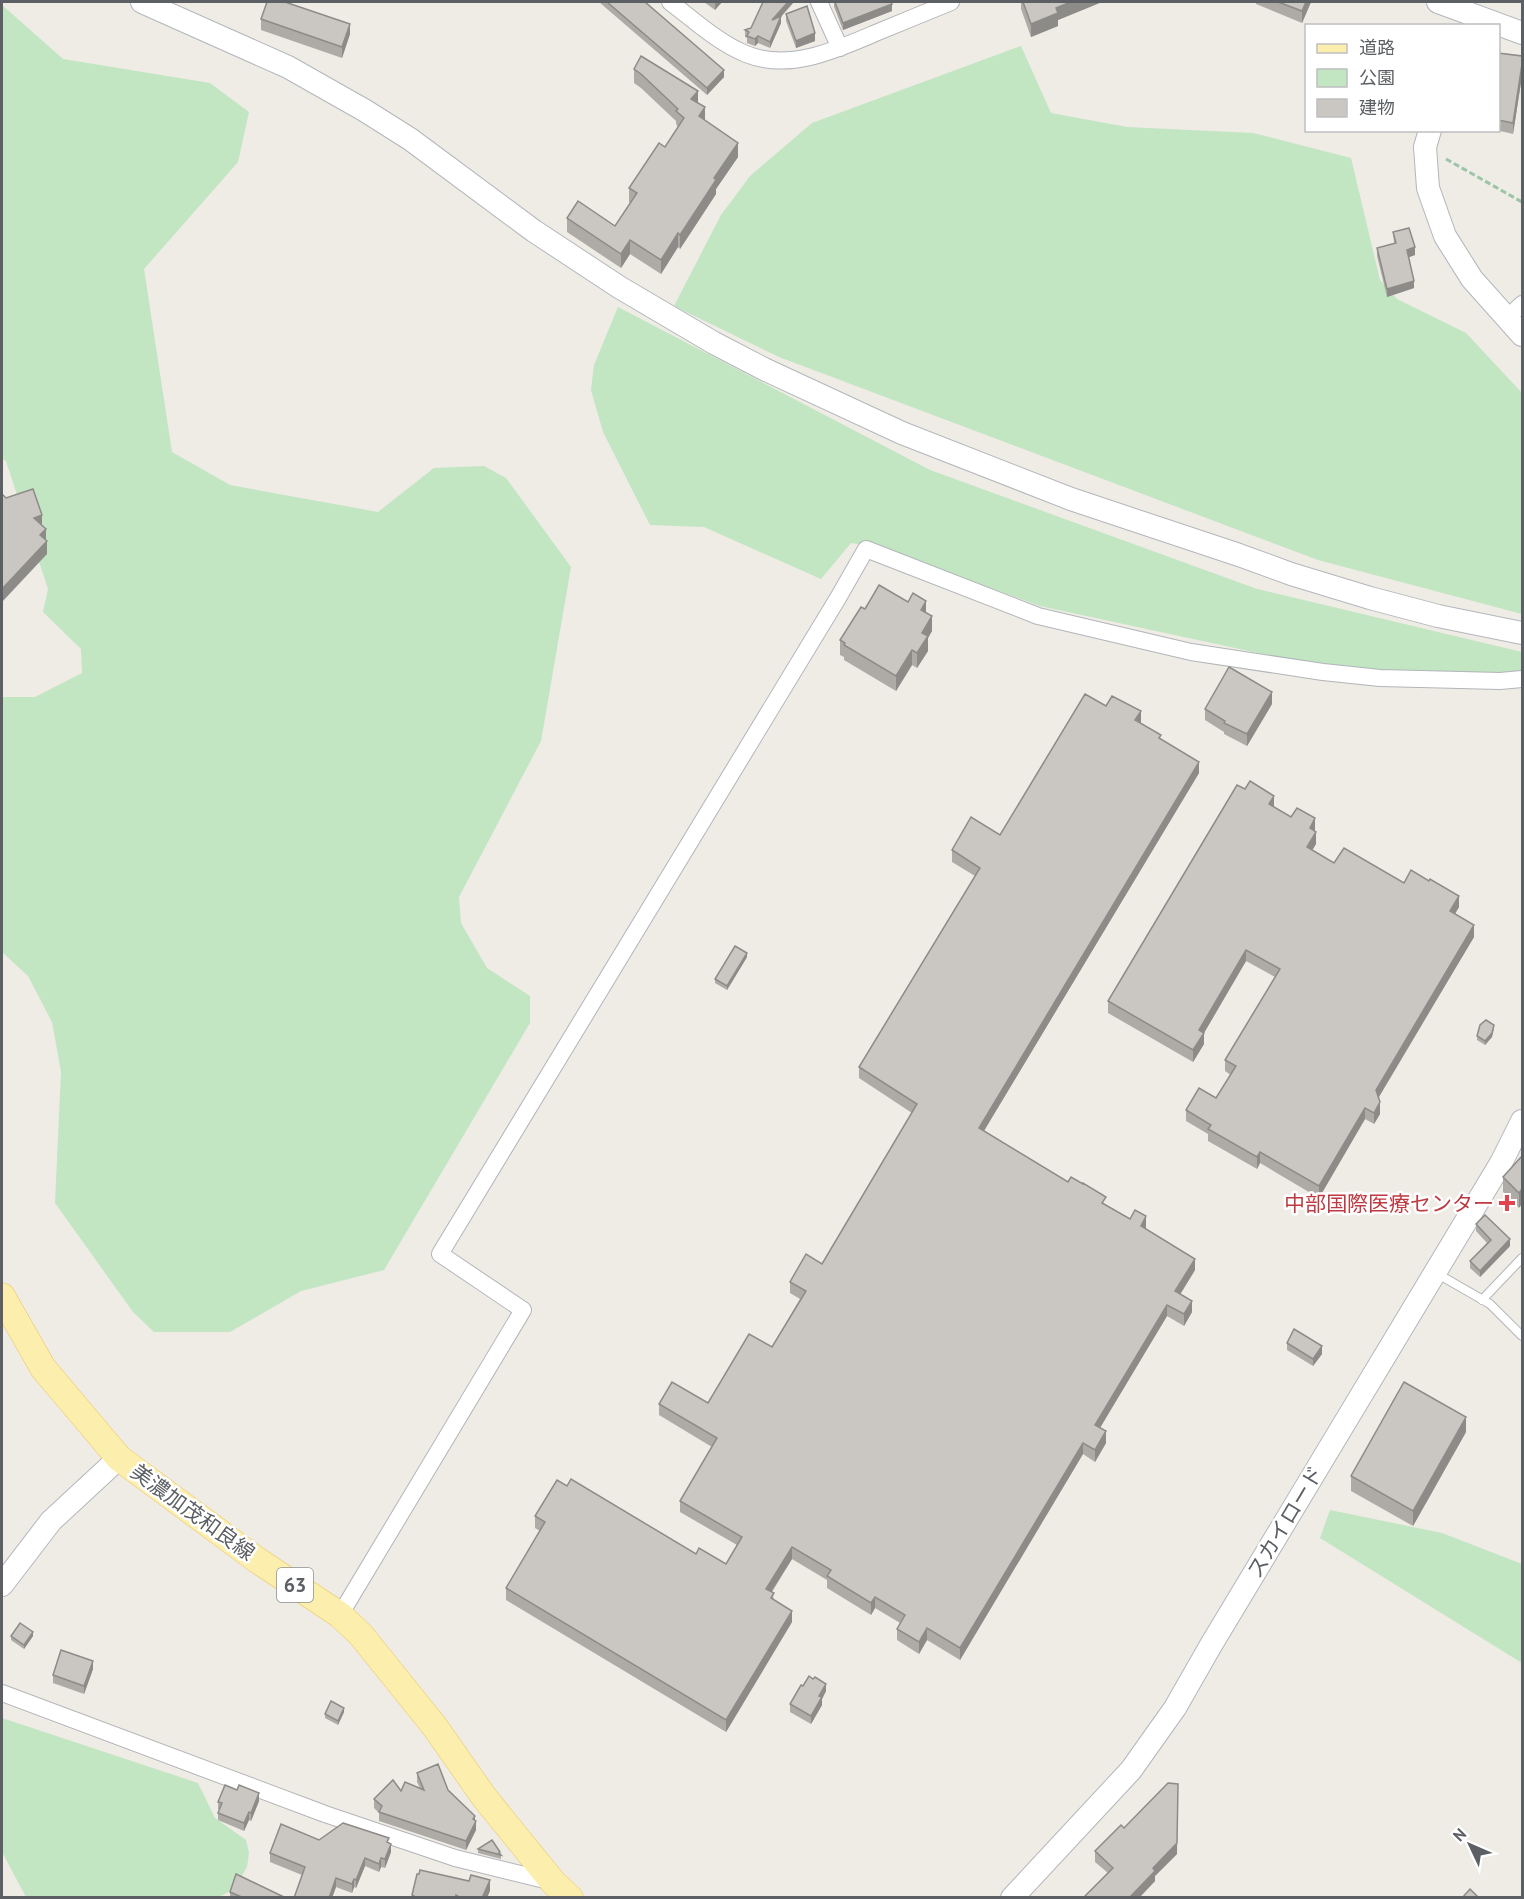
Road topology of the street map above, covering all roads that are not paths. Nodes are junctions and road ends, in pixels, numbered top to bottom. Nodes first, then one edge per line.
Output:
1 (142, 2) edge
2 (670, 2) edge
3 (819, 2) edge
4 (951, 2) edge
5 (1438, 2) edge
6 (1469, 14) edge
7 (1497, 24) edge
8 (1500, 25) edge
9 (1522, 33) edge
10 (840, 48) junction
11 (1428, 139) edge
12 (1515, 311) edge
13 (1522, 335) edge
14 (1522, 633) edge
15 (1522, 679) edge
16 (1522, 1122) edge
17 (1522, 1258) edge
18 (1436, 1272) junction
19 (2, 1296) edge
20 (1482, 1300) junction
21 (1522, 1335) edge
22 (119, 1458) junction
23 (2, 1585) edge
24 (340, 1615) junction
25 (2, 1693) edge
26 (562, 1890) edge
27 (1012, 1898) edge

1 - 14 street
2 - 10 street
3 - 10 street
4 - 10 street
5 - 6 street
6 - 7 street
8 - 9 street
11 - 12 street
12 - 13 street
15 - 24 street
16 - 18 street, スカイロード
17 - 20 lane
18 - 20 lane
18 - 27 street, スカイロード
19 - 22 main road, 美濃加茂和良線 / 63
20 - 21 lane
22 - 23 street
22 - 24 main road, 美濃加茂和良線 / 63
24 - 26 main road, 美濃加茂和良線 / 63
25 - 26 street

